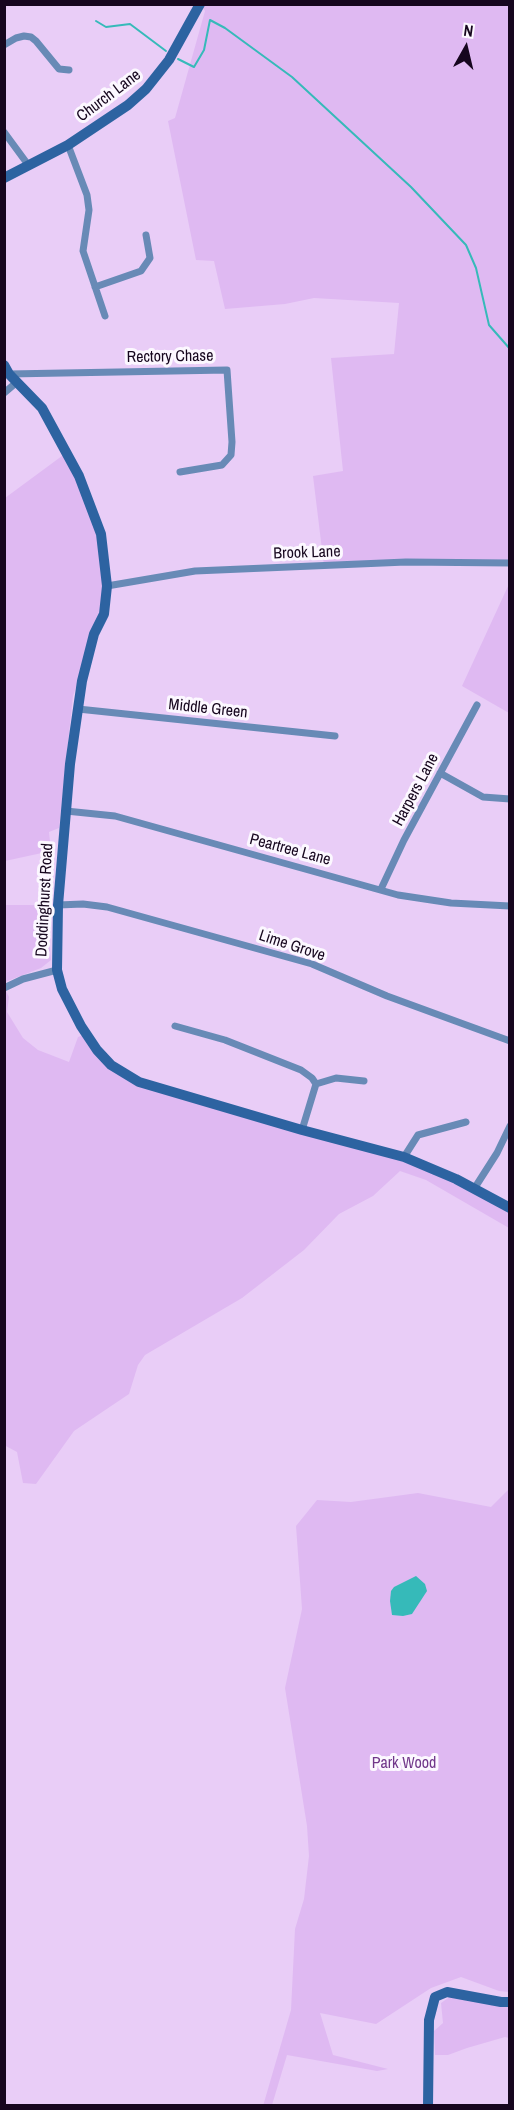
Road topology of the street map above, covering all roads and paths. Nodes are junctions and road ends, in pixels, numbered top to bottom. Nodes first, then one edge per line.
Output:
1 (200, 4) edge
2 (4, 45) edge
3 (59, 69) junction
4 (69, 70) dead end
5 (56, 77) dead end
6 (4, 132) edge
7 (68, 145) junction
8 (29, 166) junction
9 (4, 178) edge
10 (146, 235) dead end
11 (95, 287) junction
12 (105, 316) dead end
13 (10, 374) edge
14 (4, 393) edge
15 (180, 472) dead end
16 (510, 563) edge
17 (107, 586) junction
18 (477, 705) dead end
19 (78, 709) junction
20 (335, 736) dead end
21 (440, 773) junction
22 (510, 799) edge
23 (66, 811) junction
24 (381, 889) junction
25 (58, 905) junction
26 (510, 906) edge
27 (57, 970) junction
28 (4, 988) edge
29 (175, 1026) dead end
30 (510, 1041) edge
31 (364, 1081) dead end
32 (316, 1084) junction
33 (466, 1122) dead end
34 (510, 1126) edge
35 (302, 1130) junction
36 (404, 1157) junction
37 (474, 1189) junction
38 (510, 1208) edge
39 (510, 2002) edge
40 (428, 2106) edge

1 - 7 street, Church Lane
2 - 3 street
3 - 4 street
3 - 5 street
6 - 8 street
7 - 8 street, Church Lane
7 - 11 street
8 - 9 street, Church Lane
10 - 11 street
11 - 12 street
13 - 14 street
13 - 15 street, Rectory Chase
13 - 17 street, Doddinghurst Road
16 - 17 street, Brook Lane
17 - 19 street, Doddinghurst Road
18 - 21 street, Harpers Lane
19 - 20 street, Middle Green
19 - 23 street, Doddinghurst Road
21 - 22 street
21 - 24 street, Harpers Lane
23 - 24 street, Peartree Lane
23 - 25 street, Doddinghurst Road
24 - 26 street, Peartree Lane
25 - 27 street, Doddinghurst Road
25 - 30 street, Lime Grove
27 - 28 street
27 - 35 street, Doddinghurst Road
29 - 32 street
31 - 32 street
32 - 35 street
33 - 36 street
34 - 37 street
35 - 36 street, Doddinghurst Road
36 - 37 street, Doddinghurst Road
37 - 38 street, Doddinghurst Road
39 - 40 street

